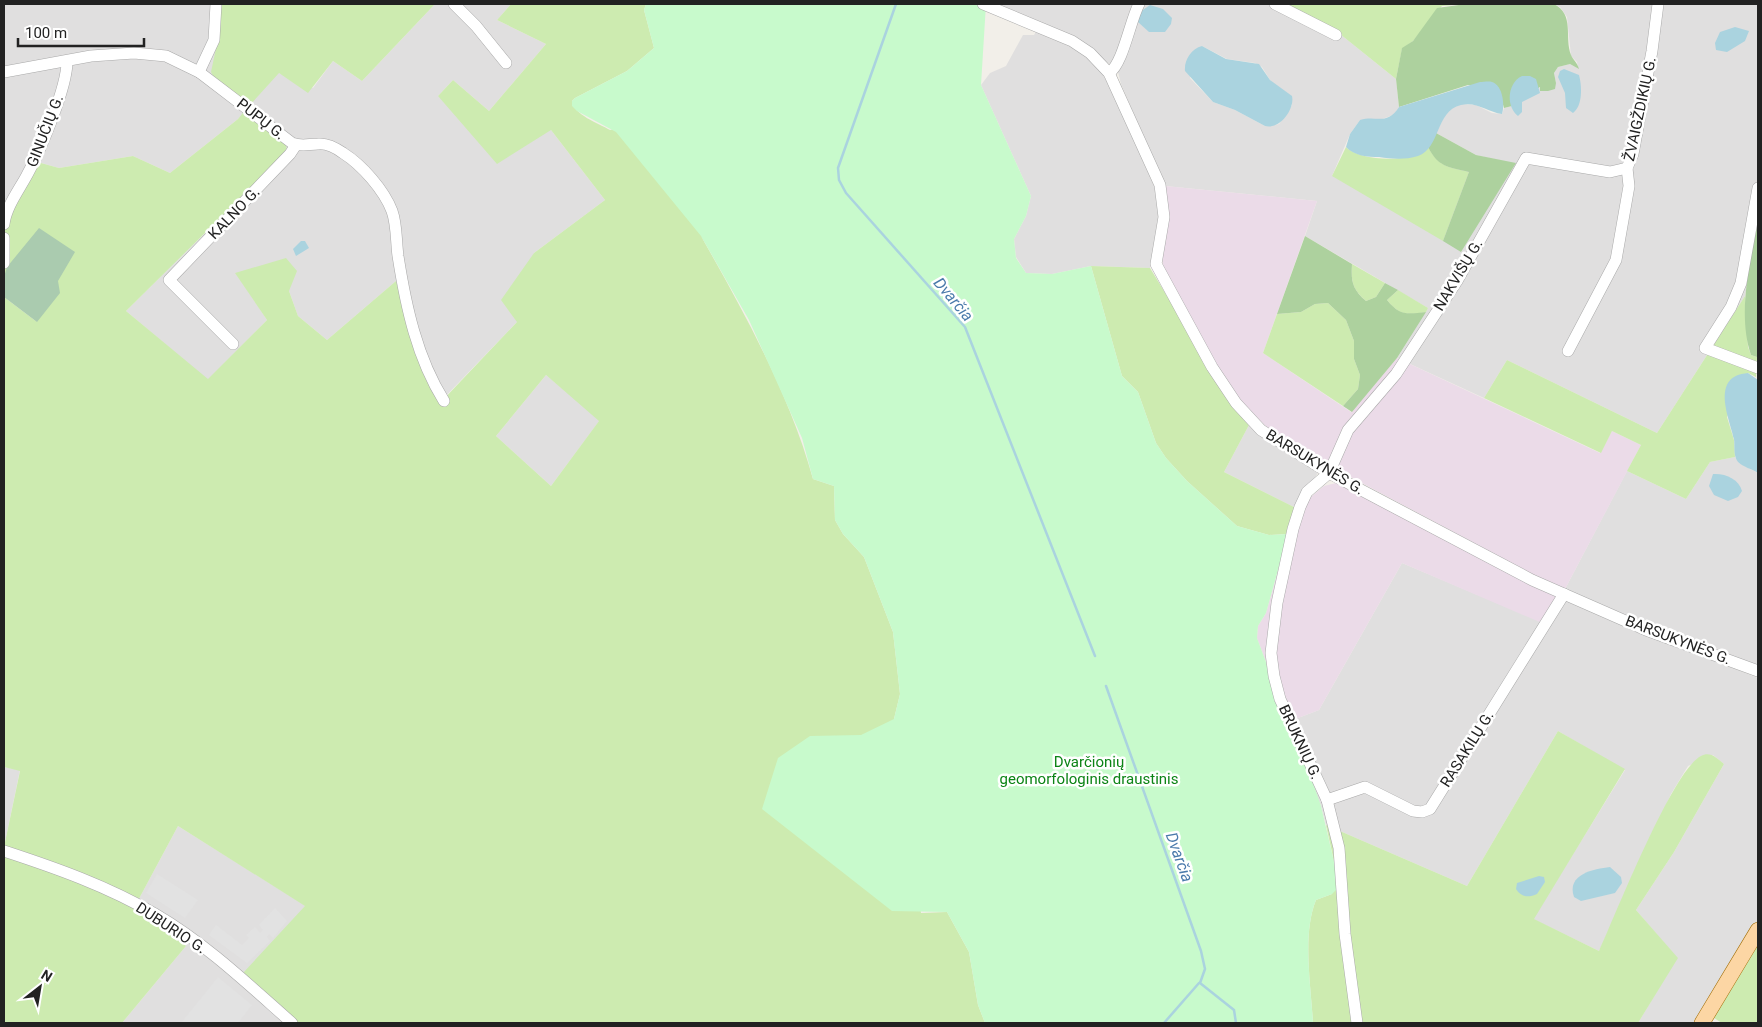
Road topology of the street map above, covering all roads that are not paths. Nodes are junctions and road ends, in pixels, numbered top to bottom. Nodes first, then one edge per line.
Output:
1 (216, 4) edge
2 (454, 4) edge
3 (983, 4) edge
4 (1139, 4) edge
5 (1277, 4) edge
6 (1658, 4) edge
7 (1336, 35) dead end
8 (67, 62) junction
9 (506, 63) dead end
10 (4, 72) edge
11 (199, 72) junction
12 (1109, 73) junction
13 (296, 144) junction
14 (1627, 168) junction
15 (1758, 188) edge
16 (4, 224) edge
17 (4, 238) edge
18 (4, 263) edge
19 (233, 344) dead end
20 (1568, 351) dead end
21 (1758, 368) edge
22 (444, 401) dead end
23 (1329, 473) junction
24 (1564, 594) junction
25 (1758, 671) edge
26 (1327, 800) junction
27 (4, 851) edge
28 (1758, 930) edge
29 (292, 1023) edge
30 (1357, 1023) edge
31 (1702, 1023) edge

1 - 11 street
2 - 9 street
3 - 12 street, BARSUKYNĖS G.
4 - 12 street
5 - 7 street
6 - 14 street, ŽVAIGŽDIKIŲ G.
8 - 10 street, PUPŲ G.
8 - 11 street, PUPŲ G.
8 - 16 street, GINUČIŲ G.
11 - 13 street, PUPŲ G.
12 - 23 street, BARSUKYNĖS G.
13 - 19 street, KALNO G.
13 - 22 street, PUPŲ G.
14 - 20 street, ŽVAIGŽDIKIŲ G.
14 - 23 street, NAKVIŠŲ G.
15 - 21 street
17 - 18 street
23 - 24 street, BARSUKYNĖS G.
23 - 26 street, BRUKNIŲ G.
24 - 25 street, BARSUKYNĖS G.
24 - 26 street, RASAKILŲ G.
26 - 30 street, BRUKNIŲ G.
27 - 29 street, DUBURIO G.
28 - 31 main road

